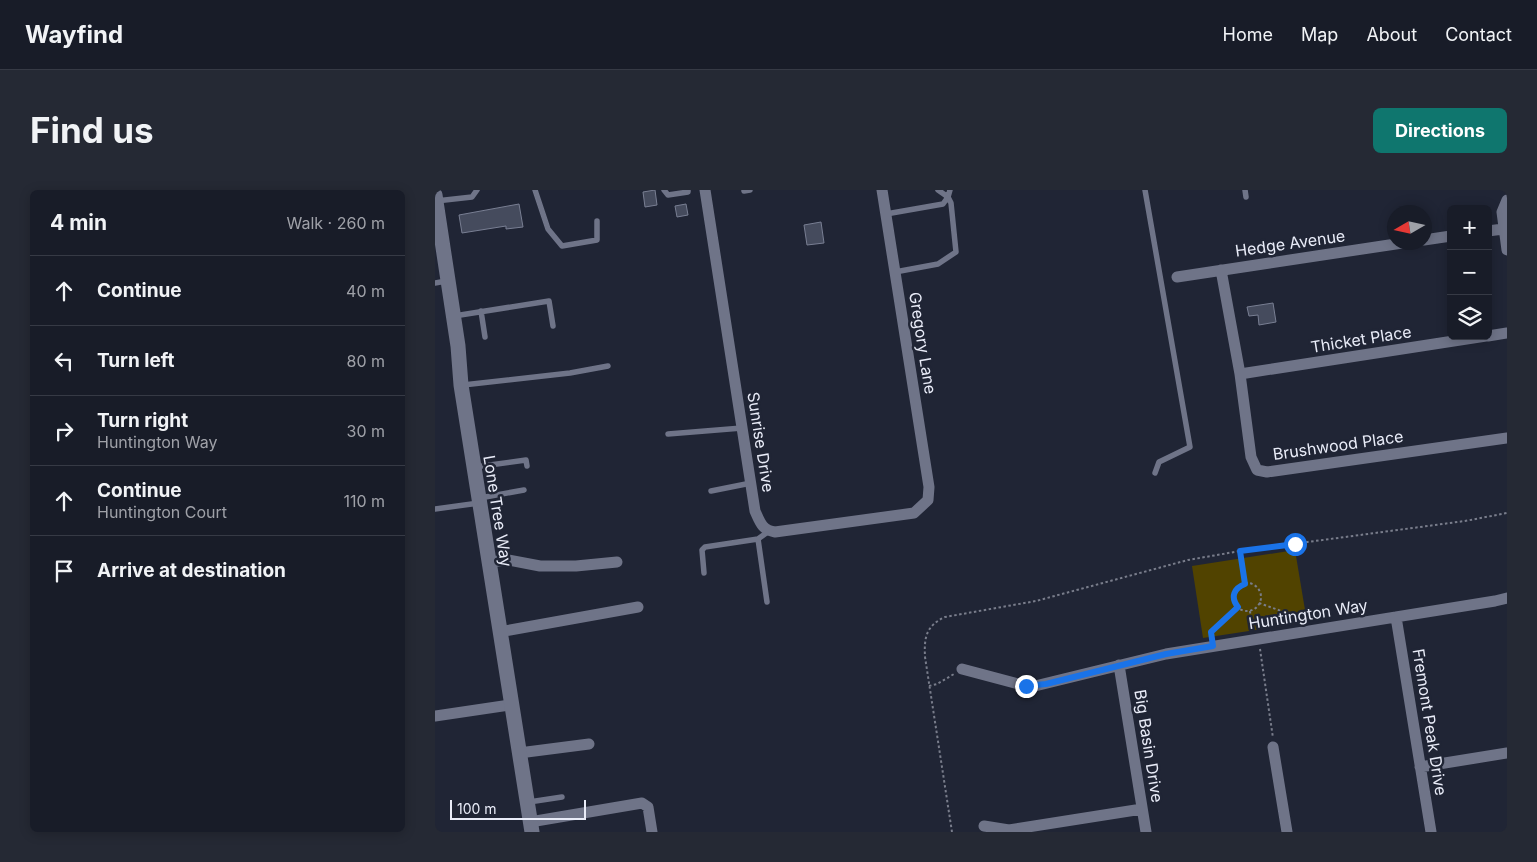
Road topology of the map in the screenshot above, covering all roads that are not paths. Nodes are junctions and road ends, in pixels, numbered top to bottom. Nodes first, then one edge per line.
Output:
1 (477, 190) edge
2 (535, 190) edge
3 (664, 190) edge
4 (688, 190) edge
5 (705, 190) edge
6 (882, 190) edge
7 (938, 190) edge
8 (950, 190) edge
9 (1145, 190) edge
10 (1245, 190) edge
11 (948, 197) junction
12 (1246, 197) dead end
13 (435, 198) edge
14 (1507, 200) edge
15 (886, 214) junction
16 (597, 221) dead end
17 (1505, 223) edge
18 (1492, 229) edge
19 (1447, 237) edge
20 (1432, 239) edge
21 (1387, 245) edge
22 (1507, 250) edge
23 (1221, 270) junction
24 (895, 272) junction
25 (1177, 276) dead end
26 (442, 282) edge
27 (481, 312) junction
28 (454, 316) junction
29 (553, 326) dead end
30 (1507, 333) edge
31 (1492, 335) edge
32 (485, 337) dead end
33 (1461, 340) edge
34 (608, 366) dead end
35 (1240, 374) junction
36 (461, 385) junction
37 (742, 428) junction
38 (668, 434) dead end
39 (1507, 438) edge
40 (527, 466) dead end
41 (473, 467) junction
42 (1155, 473) dead end
43 (751, 483) junction
44 (524, 490) dead end
45 (711, 490) dead end
46 (479, 501) junction
47 (435, 509) edge
48 (769, 531) junction
49 (758, 539) junction
50 (489, 562) junction
51 (617, 562) dead end
52 (704, 573) dead end
53 (1507, 598) edge
54 (767, 602) dead end
55 (638, 607) dead end
56 (1396, 617) junction
57 (499, 632) junction
58 (1119, 665) junction
59 (962, 669) road end
60 (510, 705) junction
61 (435, 716) edge
62 (589, 744) dead end
63 (1273, 747) road end
64 (1507, 753) edge
65 (519, 754) junction
66 (1420, 767) junction
67 (562, 797) dead end
68 (527, 802) junction
69 (1143, 809) junction
70 (983, 826) dead end
71 (531, 827) edge
72 (652, 832) edge
73 (1146, 832) edge
74 (1287, 832) edge
75 (1431, 832) edge

1 - 13 lane
2 - 16 lane
3 - 4 lane
5 - 37 street, Sunrise Drive
6 - 15 street, Gregory Lane
7 - 11 lane
8 - 11 lane
9 - 42 lane
10 - 12 lane
11 - 15 lane
11 - 24 lane
13 - 26 main road, Lone Tree Way
14 - 17 street
15 - 24 street, Gregory Lane
17 - 18 street
17 - 22 street
19 - 20 street
21 - 23 street, Hedge Avenue
23 - 25 street, Hedge Avenue
23 - 35 street, Brushwood Place
24 - 48 street, Gregory Lane
26 - 28 main road, Lone Tree Way
27 - 28 lane
27 - 29 lane
27 - 32 lane
28 - 36 main road, Lone Tree Way
30 - 31 street, Thicket Place
33 - 35 street, Thicket Place
34 - 36 lane
35 - 39 street, Brushwood Place
36 - 41 main road, Lone Tree Way
37 - 38 lane
37 - 43 street, Sunrise Drive
40 - 41 lane
41 - 46 main road, Lone Tree Way
43 - 45 lane
43 - 48 street, Sunrise Drive
44 - 46 lane
46 - 47 lane
46 - 50 main road, Lone Tree Way
48 - 49 lane
49 - 52 lane
49 - 54 lane
50 - 51 street
50 - 57 main road, Lone Tree Way
53 - 56 street, Huntington Way
55 - 57 street
56 - 58 street, Huntington Way
56 - 66 street, Fremont Peak Drive
57 - 60 main road, Lone Tree Way
58 - 59 street, Huntington Way
58 - 69 street, Big Basin Drive
60 - 61 street
60 - 65 main road, Lone Tree Way
62 - 65 street
63 - 74 street
64 - 66 street
65 - 68 main road, Lone Tree Way
66 - 75 street, Fremont Peak Drive
67 - 68 lane
68 - 71 main road, Lone Tree Way
69 - 70 street
69 - 73 street, Big Basin Drive
71 - 72 street

